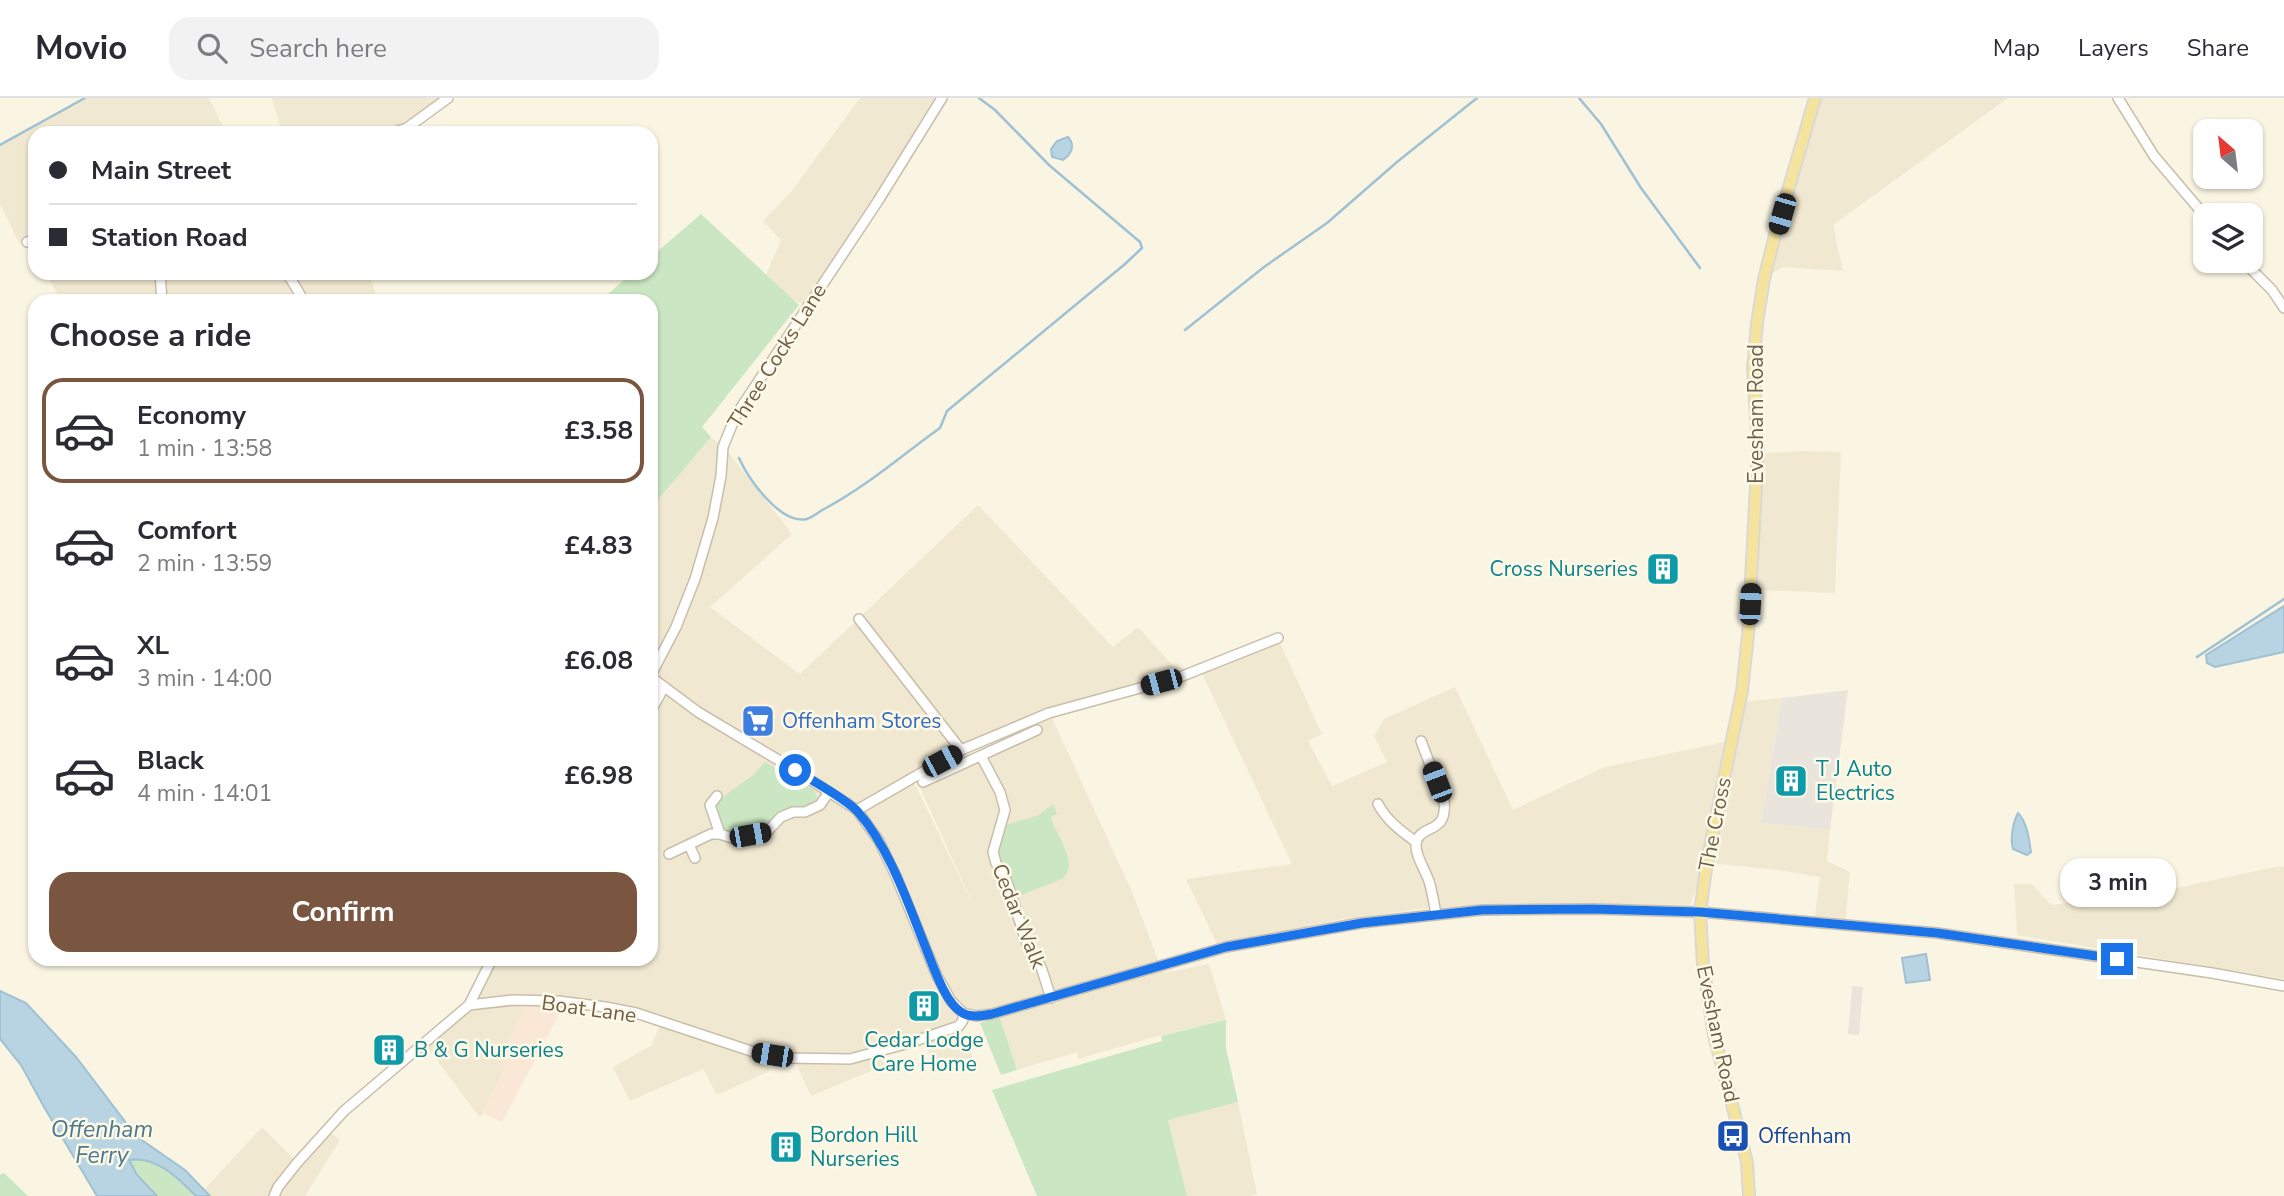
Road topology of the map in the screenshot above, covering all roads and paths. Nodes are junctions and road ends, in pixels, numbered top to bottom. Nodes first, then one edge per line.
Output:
1 (448, 98) edge
2 (942, 98) edge
3 (1815, 98) edge
4 (2118, 98) edge
5 (410, 126) edge
6 (2194, 203) edge
7 (2255, 273) edge
8 (2284, 308) edge
9 (859, 619) dead end
10 (1278, 638) dead end
11 (658, 662) edge
12 (658, 682) edge
13 (664, 687) junction
14 (658, 698) edge
15 (1037, 730) dead end
16 (1732, 736) joint
17 (1421, 741) dead end
18 (961, 750) junction
19 (981, 756) junction
20 (923, 782) dead end
21 (829, 792) junction
22 (717, 796) dead end
23 (1378, 804) dead end
24 (857, 810) junction
25 (720, 834) junction
26 (1416, 842) junction
27 (689, 845) junction
28 (669, 854) dead end
29 (695, 858) dead end
30 (1700, 912) junction
31 (1436, 914) junction
32 (488, 966) edge
33 (2284, 986) edge
34 (1051, 998) junction
35 (469, 1005) junction
36 (963, 1013) junction
37 (274, 1196) edge
38 (1749, 1196) edge

1 - 5 street
2 - 11 street, Three Cocks Lane
3 - 16 main road, Evesham Road
4 - 6 street
7 - 8 street
9 - 18 street
10 - 18 street
12 - 13 street
13 - 14 street
13 - 21 street
15 - 19 street
16 - 30 main road, The Cross
17 - 26 street
18 - 24 street
19 - 20 street
19 - 34 street, Cedar Walk
21 - 24 street
21 - 25 street
22 - 25 street
23 - 26 street
24 - 36 street
25 - 27 street
26 - 31 street
27 - 28 street
27 - 29 street
30 - 31 street
30 - 33 street
30 - 38 main road, Evesham Road
31 - 34 street
32 - 35 street
34 - 36 street
35 - 36 street, Boat Lane
35 - 37 street

